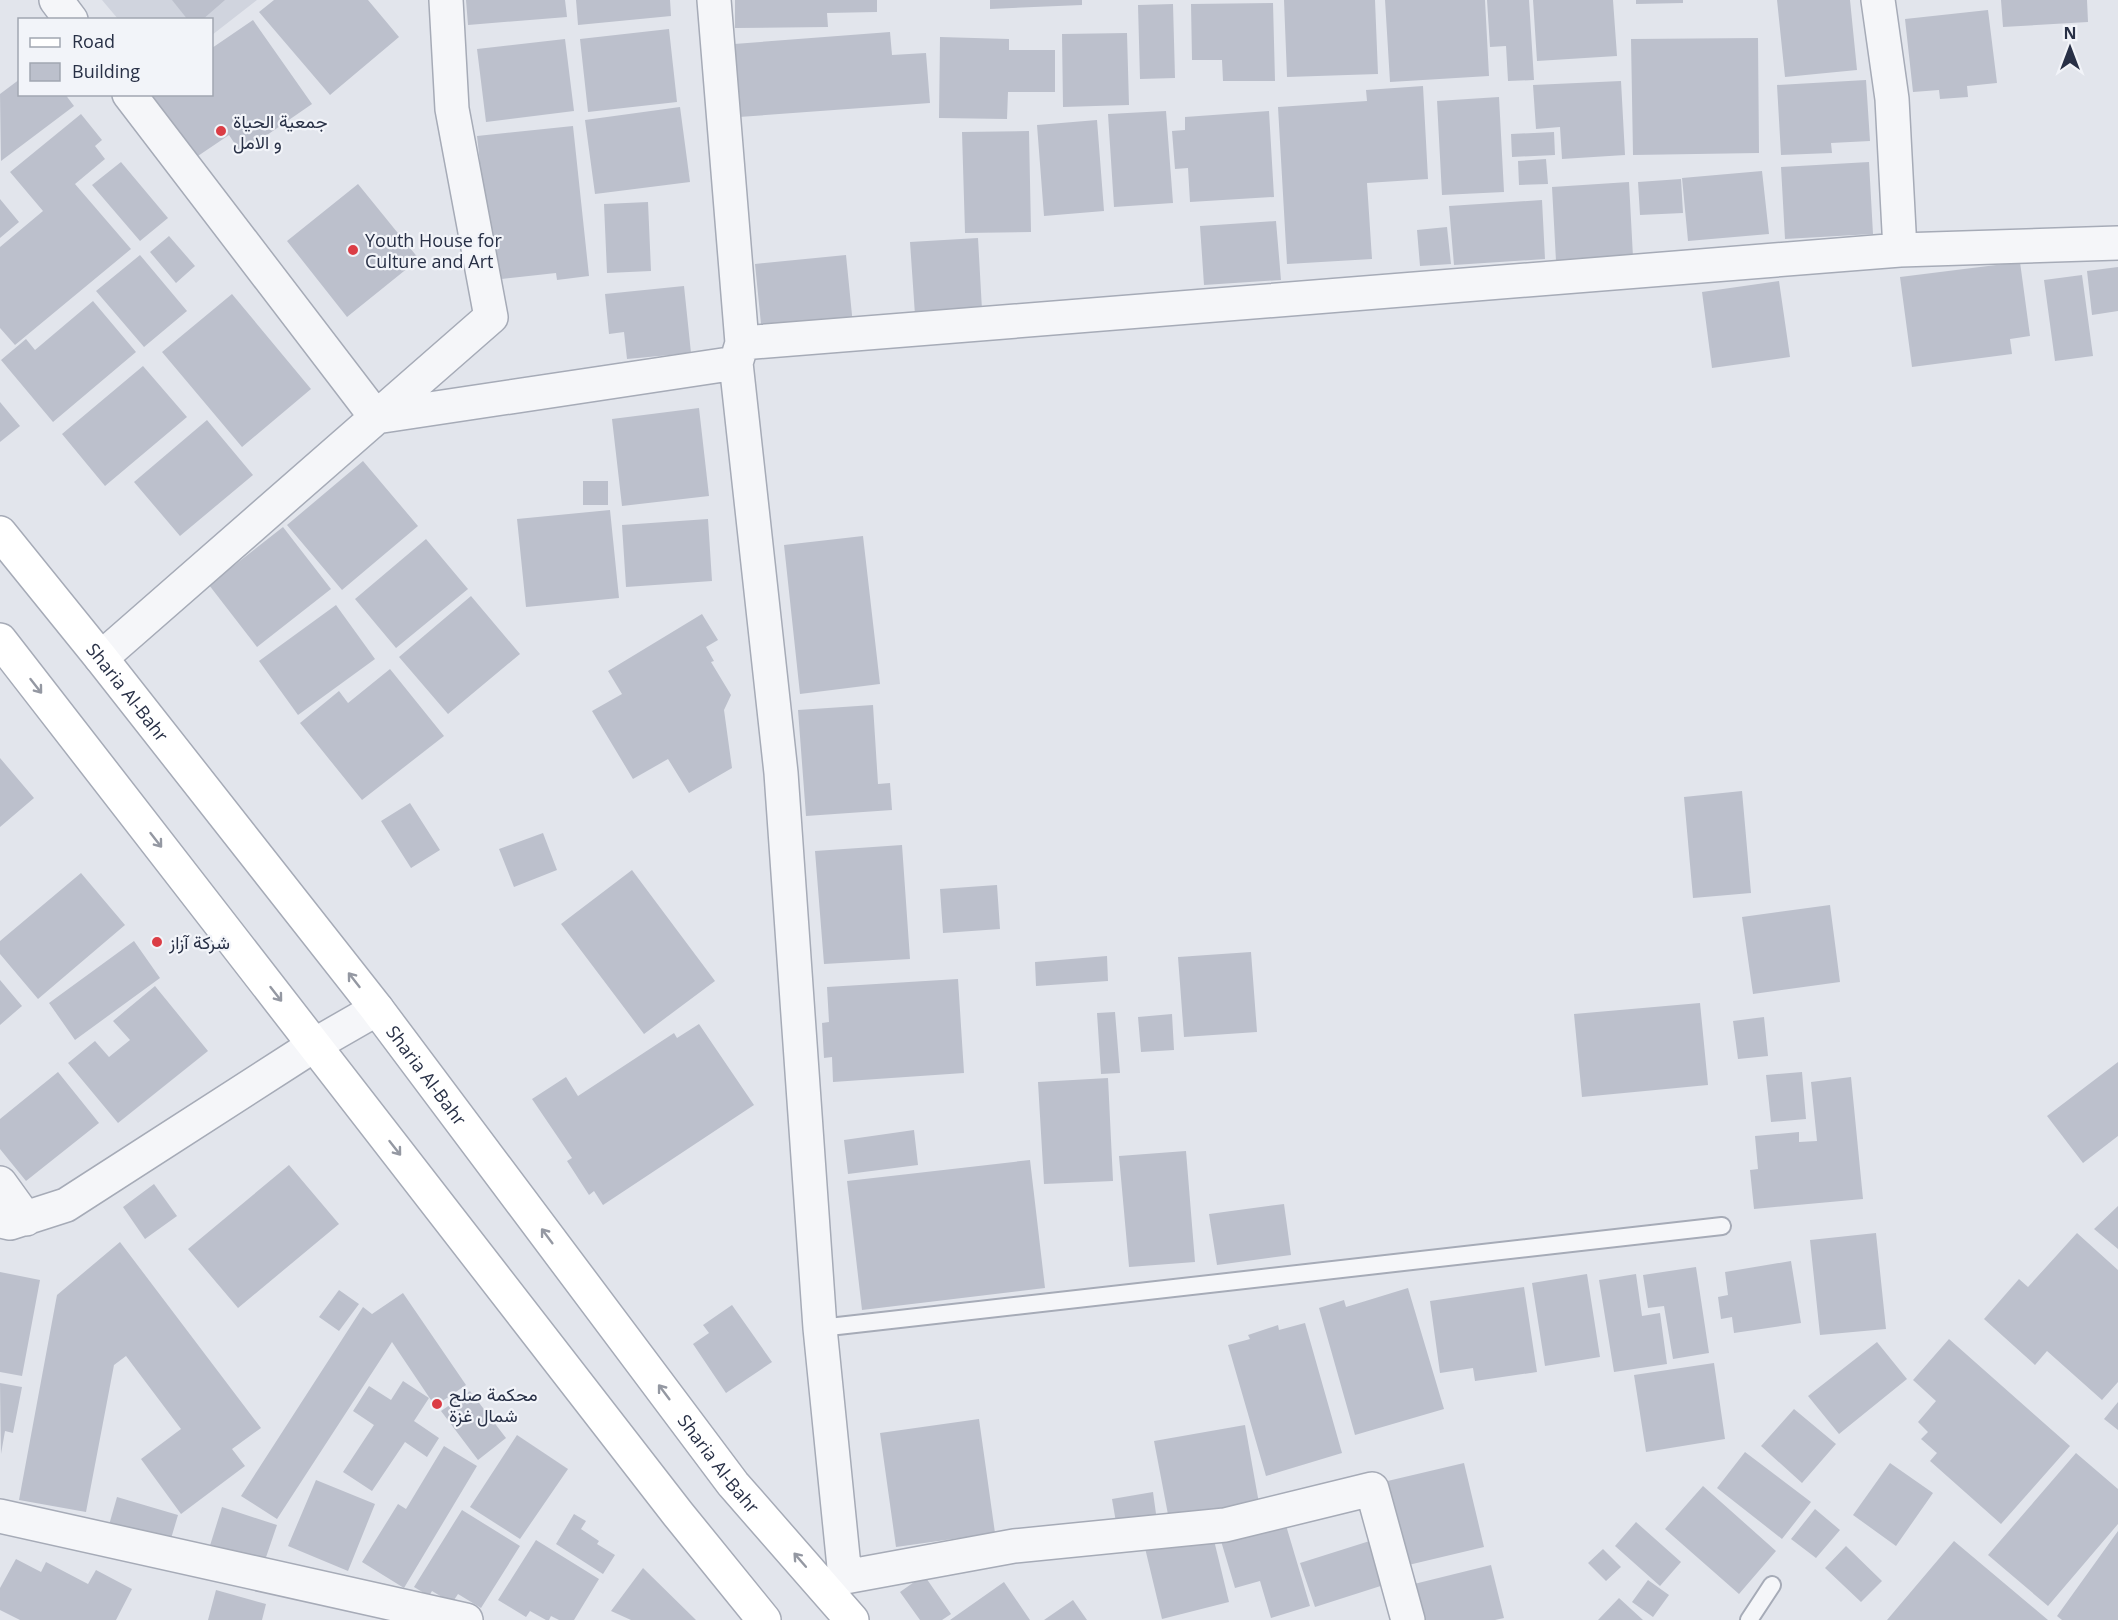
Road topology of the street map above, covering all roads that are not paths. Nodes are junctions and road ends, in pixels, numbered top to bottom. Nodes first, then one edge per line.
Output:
1 (56, 0) edge
2 (446, 0) edge
3 (714, 0) edge
4 (1878, 0) edge
5 (70, 18) edge
6 (131, 96) edge
7 (2118, 243) edge
8 (1900, 250) junction
9 (739, 353) junction
10 (376, 417) junction
11 (0, 533) edge
12 (0, 640) edge
13 (101, 658) junction
14 (377, 1009) junction
15 (316, 1044) junction
16 (0, 1183) edge
17 (13, 1220) edge
18 (1722, 1226) dead end
19 (820, 1328) junction
20 (0, 1516) edge
21 (834, 1581) junction
22 (1772, 1585) dead end
23 (466, 1620) edge
24 (764, 1620) edge
25 (852, 1620) edge
26 (1408, 1620) edge
27 (1749, 1620) edge

1 - 5 street
2 - 10 street
3 - 9 street
4 - 8 street
6 - 10 street
7 - 8 street
8 - 9 street
9 - 10 street
9 - 19 street
10 - 13 street
11 - 13 main road, Sharia Al-Bahr
12 -> 15 main road
14 -> 13 main road, Sharia Al-Bahr
14 - 15 street
21 -> 14 main road, Sharia Al-Bahr
15 - 17 street
15 -> 24 main road
16 - 17 street
18 - 19 lane
19 - 21 street
20 - 23 street
21 - 25 main road, Sharia Al-Bahr
21 - 26 street
22 - 27 lane

